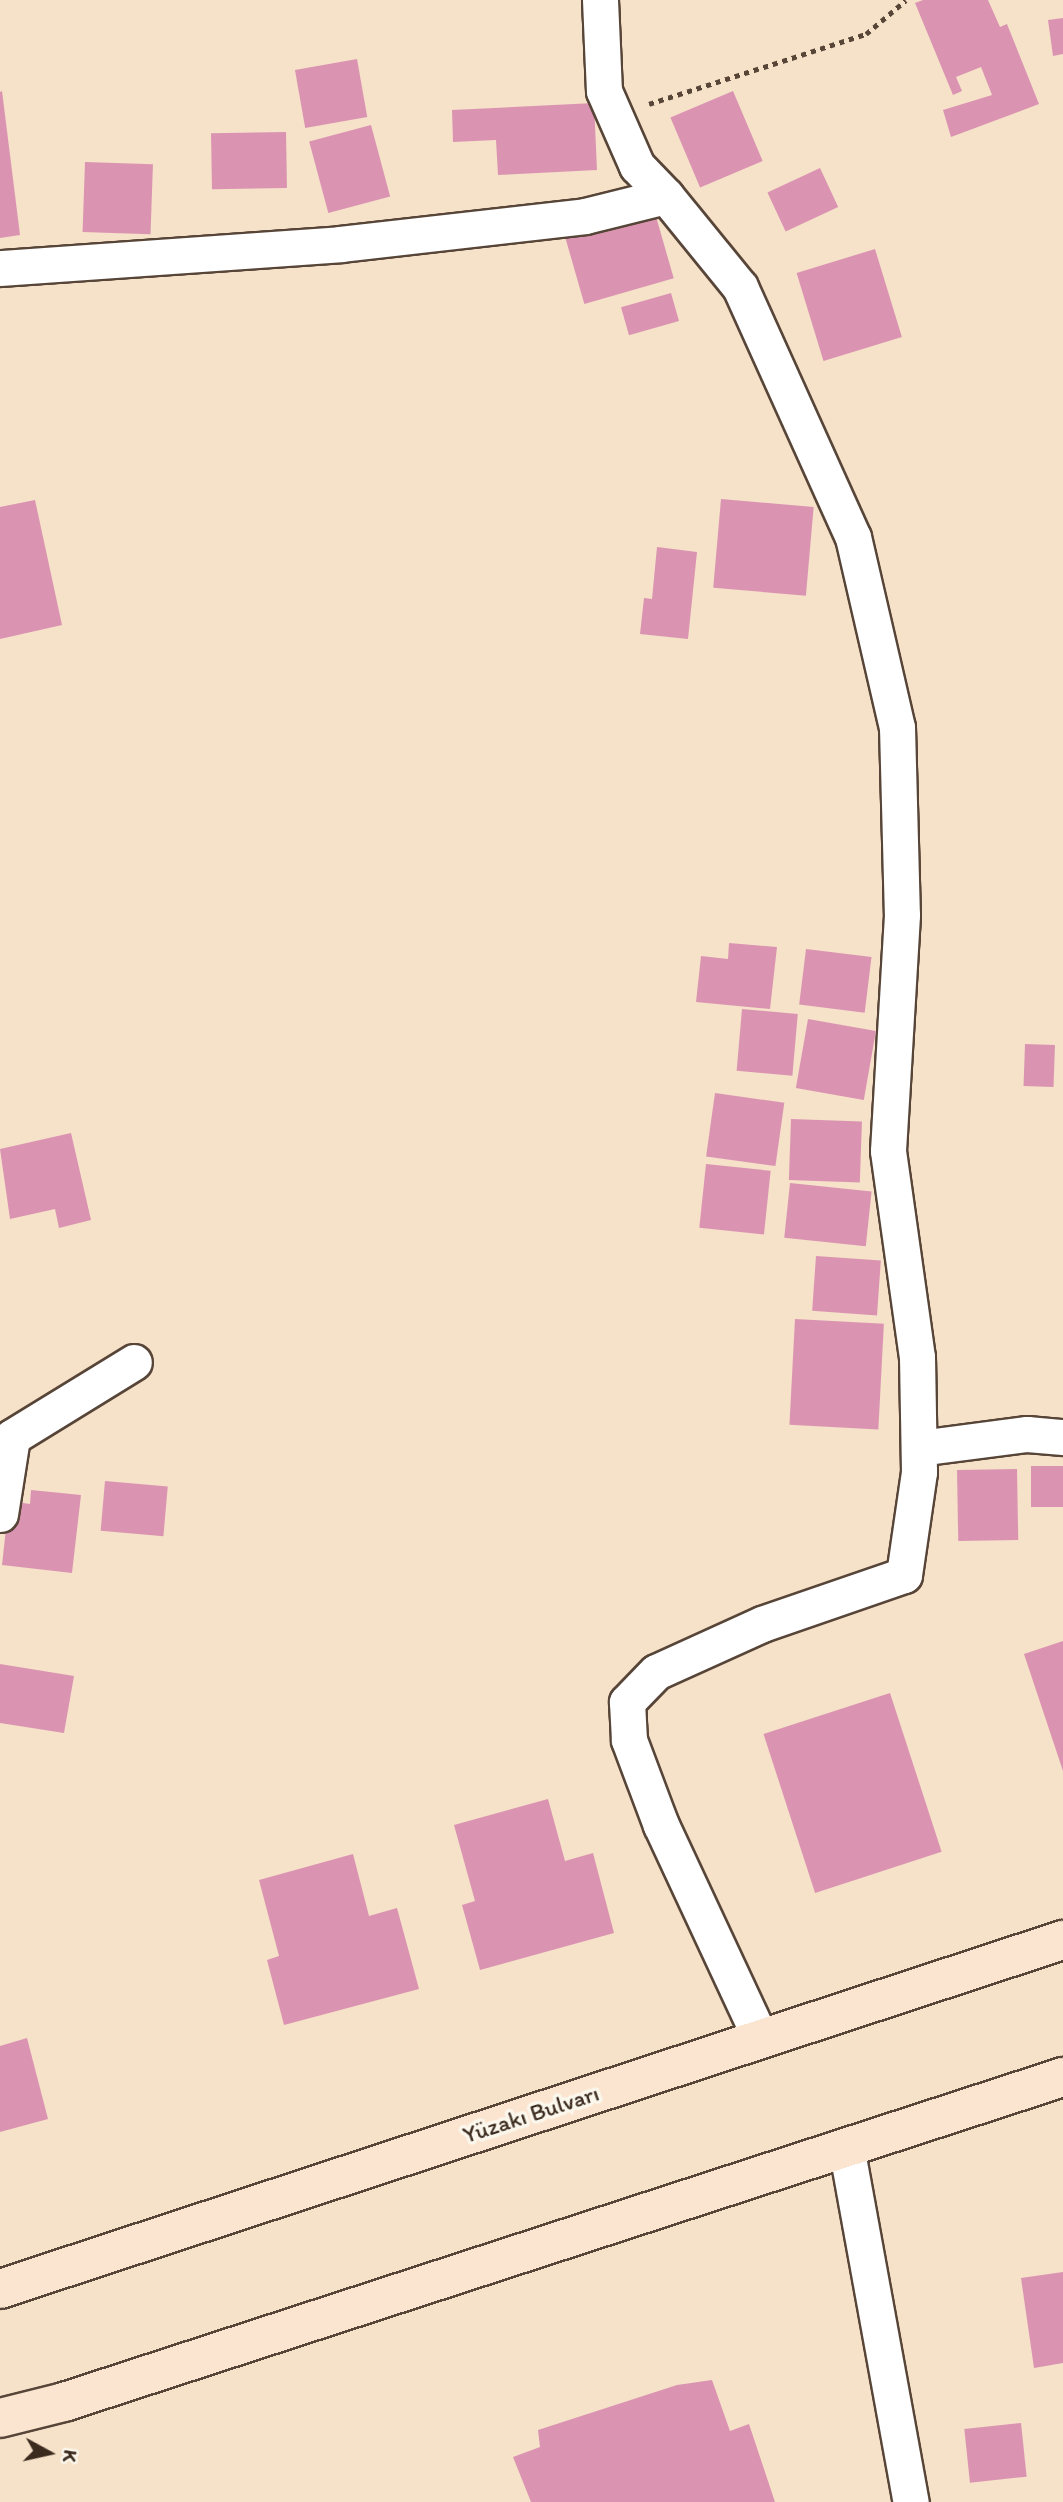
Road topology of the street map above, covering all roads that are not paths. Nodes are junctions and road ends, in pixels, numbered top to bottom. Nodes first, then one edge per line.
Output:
1 (600, 0) edge
2 (666, 196) junction
3 (0, 268) edge
4 (134, 1362) dead end
5 (1063, 1437) edge
6 (919, 1448) junction
7 (0, 1514) edge
8 (1063, 1940) edge
9 (761, 2039) junction
10 (1063, 2077) edge
11 (846, 2146) junction
12 (0, 2289) edge
13 (0, 2418) edge
14 (911, 2502) edge

1 - 2 street
2 - 3 street
2 - 6 street
4 - 7 street
5 - 6 street
6 - 9 street
8 - 9 main road, Yüzakı Bulvarı
9 - 12 main road, Yüzakı Bulvarı
10 - 11 main road
11 - 13 main road
11 - 14 street

